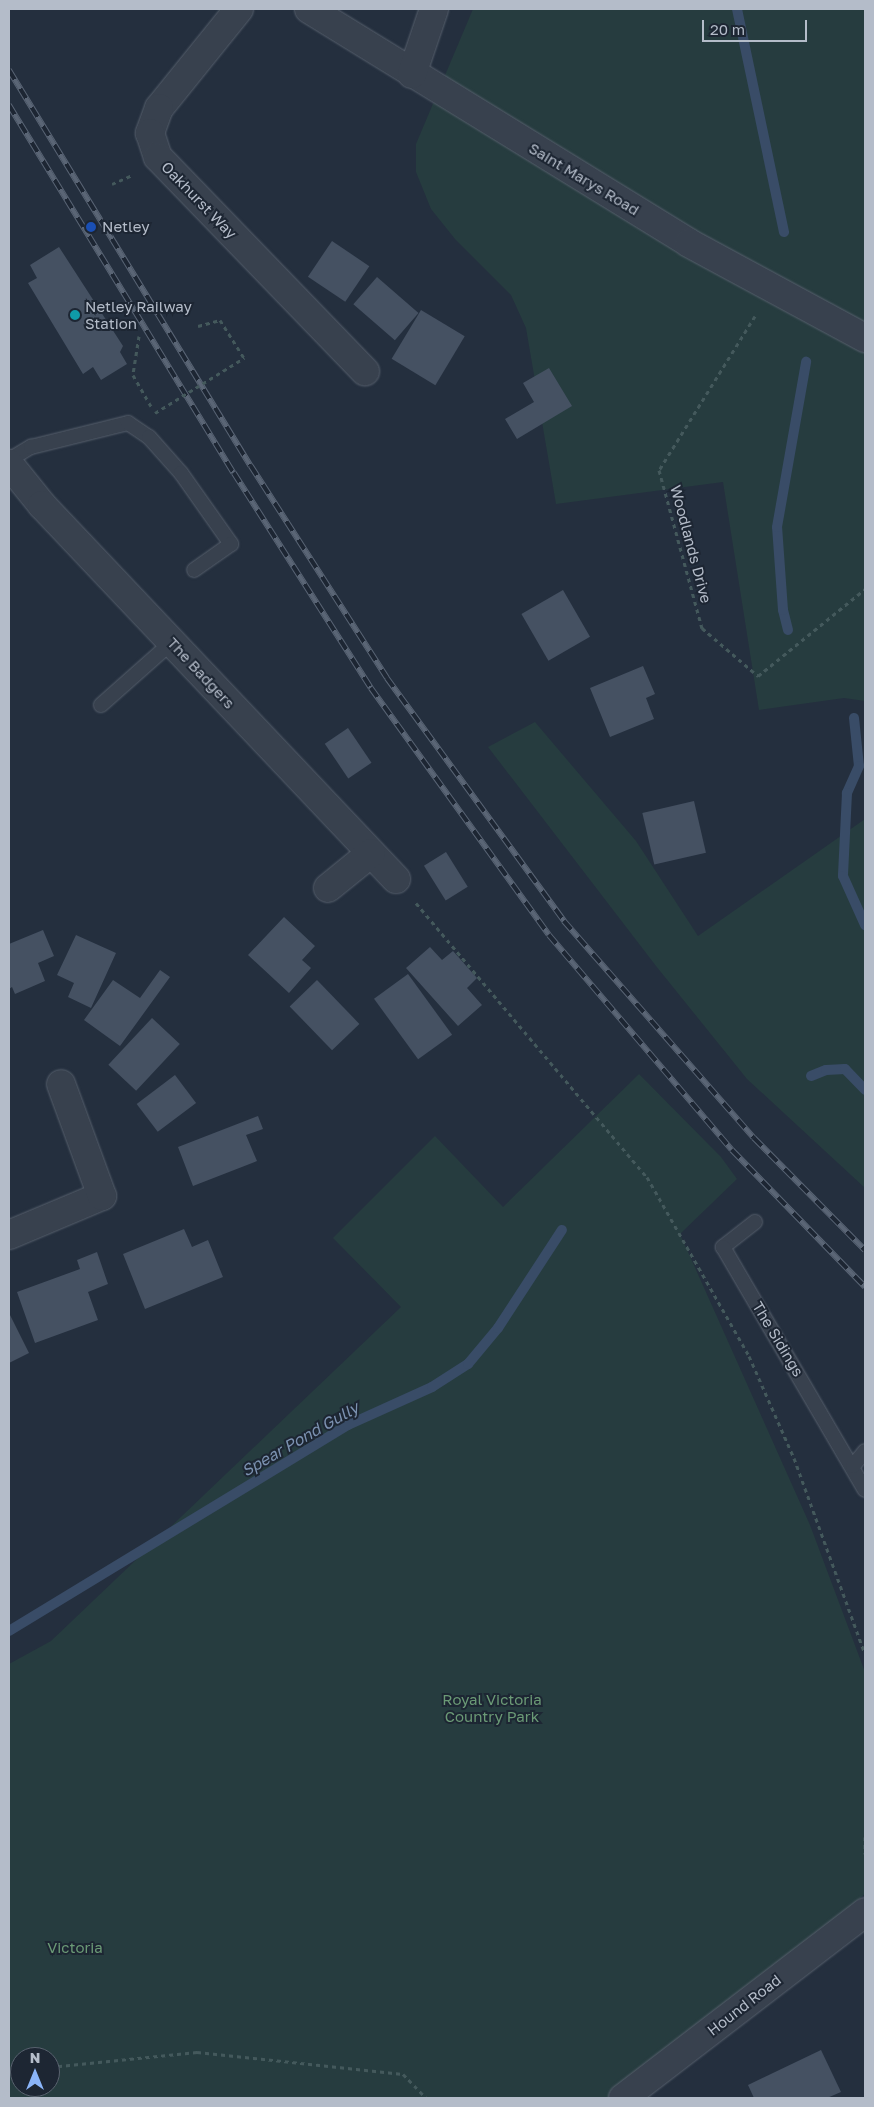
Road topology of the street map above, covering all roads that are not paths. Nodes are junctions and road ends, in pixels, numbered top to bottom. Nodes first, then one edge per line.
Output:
1 (239, 9) edge
2 (309, 9) edge
3 (434, 9) edge
4 (412, 74) junction
5 (865, 338) edge
6 (365, 371) dead end
7 (9, 460) edge
8 (9, 464) edge
9 (194, 570) dead end
10 (172, 642) junction
11 (101, 705) dead end
12 (371, 853) junction
13 (396, 879) road end
14 (328, 888) dead end
15 (61, 1084) dead end
16 (755, 1222) dead end
17 (9, 1235) edge
18 (865, 1451) edge
19 (853, 1466) junction
20 (865, 1490) edge
21 (865, 1912) edge
22 (623, 2098) edge

1 - 6 street, Oakhurst Way
2 - 4 street, Saint Marys Road
3 - 4 street
4 - 5 street, Saint Marys Road
7 - 9 lane
8 - 10 street, The Badgers
10 - 11 lane
10 - 12 street, The Badgers
12 - 13 street, The Badgers
12 - 14 street
15 - 17 street
16 - 19 lane, The Sidings
18 - 19 lane
19 - 20 lane, The Sidings
21 - 22 street, Hound Road

